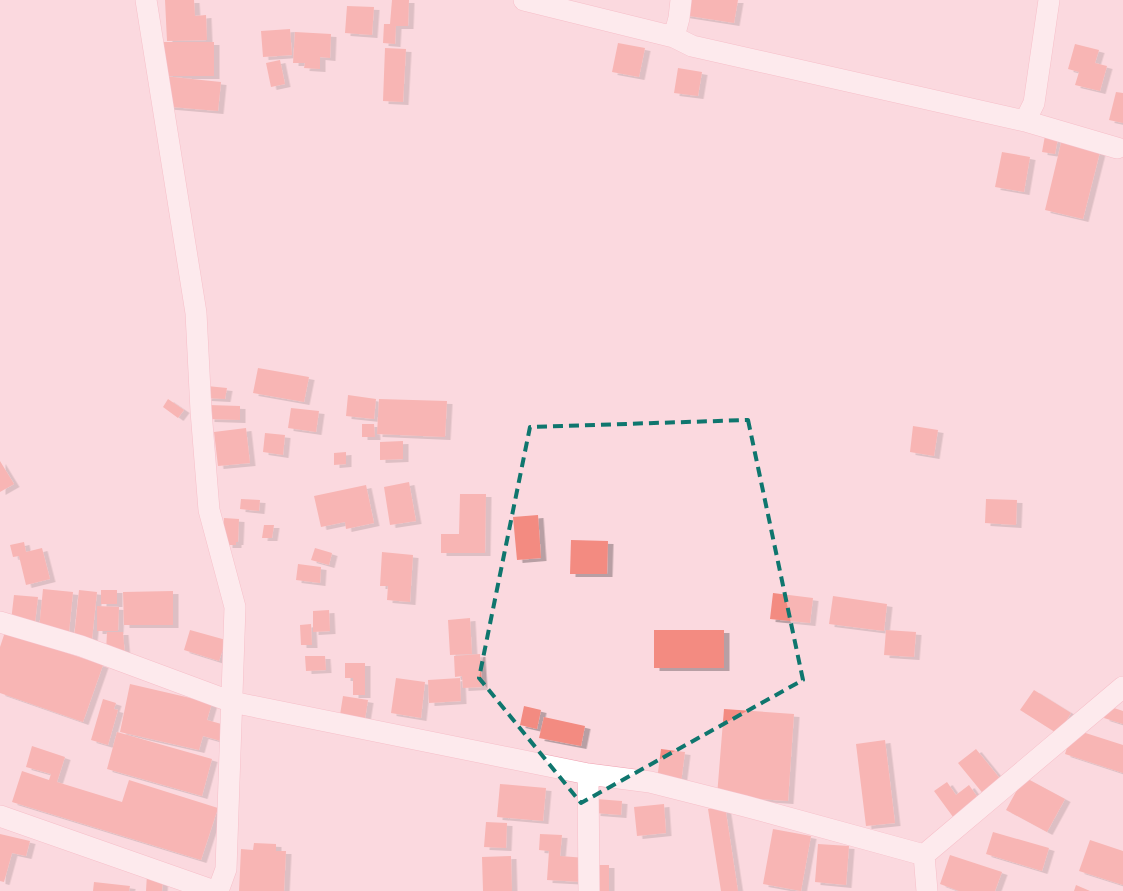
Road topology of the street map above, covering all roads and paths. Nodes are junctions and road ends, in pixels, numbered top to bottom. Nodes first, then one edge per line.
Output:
1 (146, 0) edge
2 (524, 0) edge
3 (681, 0) edge
4 (1049, 0) edge
5 (674, 37) junction
6 (1026, 121) junction
7 (1117, 148) dead end
8 (0, 622) edge
9 (1123, 687) edge
10 (232, 702) junction
11 (588, 774) junction
12 (0, 816) edge
13 (924, 855) junction
14 (216, 891) edge
15 (589, 891) edge
16 (927, 891) edge

1 - 10 street
2 - 5 street
3 - 5 street
4 - 6 street
5 - 6 street
6 - 7 street
8 - 10 street
9 - 13 street
10 - 11 street
10 - 14 street
11 - 13 street
11 - 15 street
12 - 14 street
13 - 16 street

